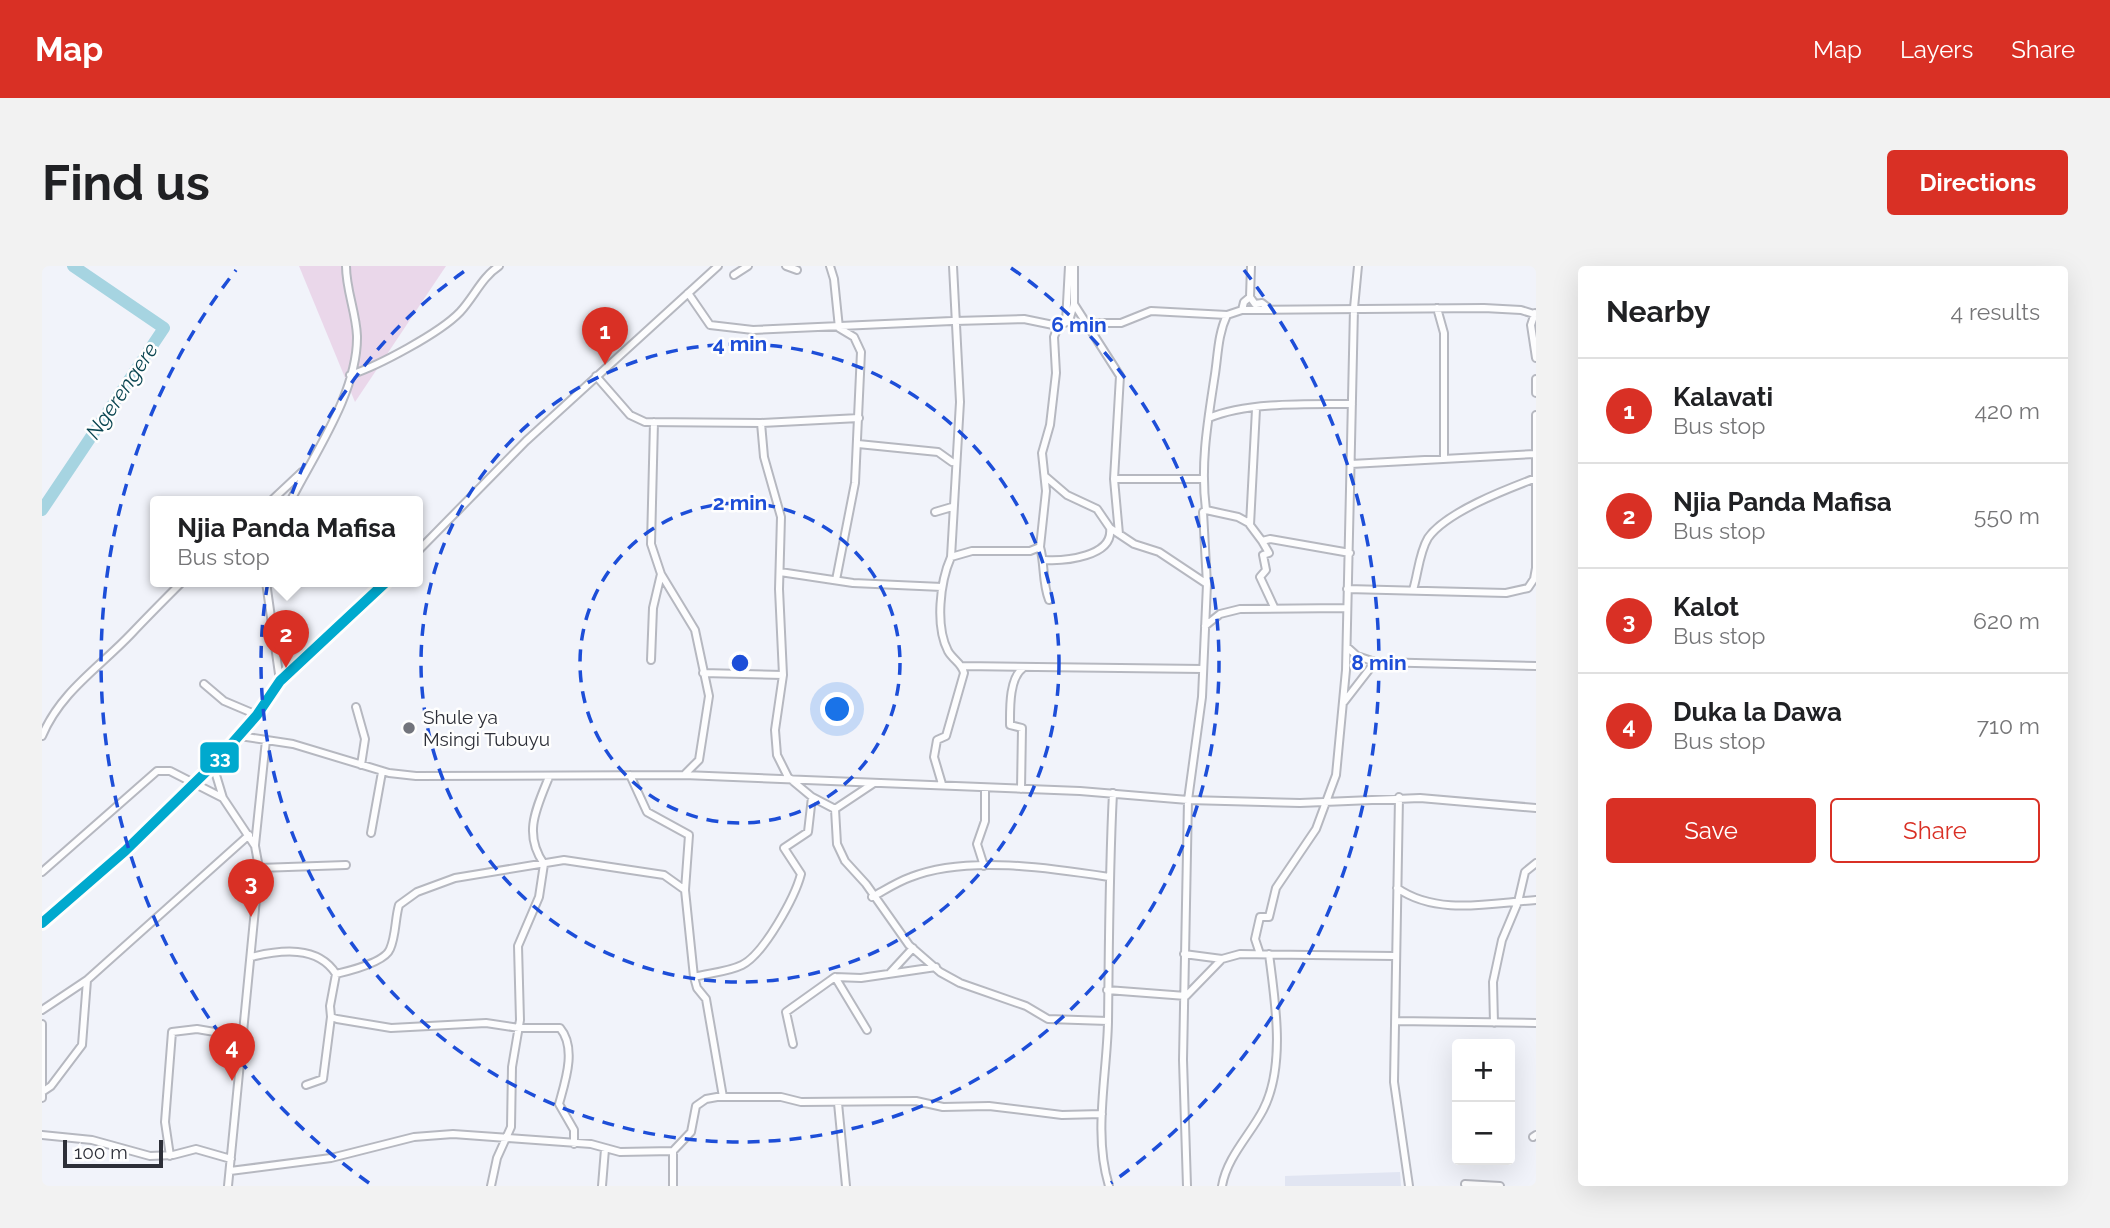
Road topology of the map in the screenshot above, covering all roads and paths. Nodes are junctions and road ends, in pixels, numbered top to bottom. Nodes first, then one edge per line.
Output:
1 (346, 266) edge
2 (499, 266) edge
3 (718, 266) edge
4 (748, 266) edge
5 (786, 266) edge
6 (830, 266) edge
7 (953, 266) edge
8 (1251, 266) edge
9 (1358, 266) edge
10 (1073, 267) edge
11 (797, 270) dead end
12 (734, 275) dead end
13 (688, 293) junction
14 (1250, 297) junction
15 (1074, 304) junction
16 (1354, 308) junction
17 (1437, 308) junction
18 (1242, 310) junction
19 (1272, 311) junction
20 (1535, 313) edge
21 (1227, 315) junction
22 (954, 321) junction
23 (1066, 322) junction
24 (1089, 323) junction
25 (838, 325) junction
26 (1058, 326) junction
27 (1536, 358) edge
28 (350, 375) junction
29 (596, 376) junction
30 (1536, 379) edge
31 (1536, 391) edge
32 (1352, 404) junction
33 (1256, 410) junction
34 (1536, 415) edge
35 (859, 418) junction
36 (1209, 418) junction
37 (654, 422) junction
38 (761, 423) junction
39 (1536, 437) edge
40 (858, 444) junction
41 (1535, 454) edge
42 (1444, 457) junction
43 (311, 461) junction
44 (952, 462) dead end
45 (1351, 464) junction
46 (1046, 477) junction
47 (1535, 478) edge
48 (1114, 479) junction
49 (1202, 479) junction
50 (276, 496) edge
51 (293, 496) edge
52 (951, 508) junction
53 (1206, 510) junction
54 (935, 512) dead end
55 (1250, 525) junction
56 (1111, 528) junction
57 (1119, 534) junction
58 (1262, 541) junction
59 (423, 546) edge
60 (1040, 547) junction
61 (1350, 553) junction
62 (951, 557) junction
63 (1045, 560) junction
64 (780, 572) junction
65 (661, 574) junction
66 (836, 580) junction
67 (1207, 584) junction
68 (177, 587) edge
69 (268, 587) edge
70 (381, 587) edge
71 (942, 587) junction
72 (1347, 589) junction
73 (1413, 590) junction
74 (1049, 600) dead end
75 (1273, 607) junction
76 (1345, 608) junction
77 (1205, 625) junction
78 (1347, 647) junction
79 (652, 660) dead end
80 (1375, 662) junction
81 (962, 666) junction
82 (1536, 666) edge
83 (1024, 667) junction
84 (1203, 669) junction
85 (703, 673) junction
86 (783, 675) junction
87 (280, 681) junction
88 (204, 684) dead end
89 (1342, 705) junction
90 (356, 706) dead end
91 (257, 715) junction
92 (42, 736) edge
93 (240, 736) junction
94 (266, 740) junction
95 (213, 765) junction
96 (361, 765) junction
97 (382, 772) junction
98 (630, 775) junction
99 (684, 775) junction
100 (550, 777) junction
101 (793, 781) junction
102 (874, 783) junction
103 (194, 784) junction
104 (942, 784) junction
105 (985, 789) junction
106 (1021, 789) junction
107 (1114, 793) junction
108 (813, 797) junction
109 (1399, 797) junction
110 (223, 798) junction
111 (1188, 800) junction
112 (1329, 801) junction
113 (1536, 808) edge
114 (835, 809) junction
115 (371, 833) dead end
116 (249, 835) junction
117 (255, 846) junction
118 (1536, 863) edge
119 (544, 864) junction
120 (346, 865) dead end
121 (984, 866) junction
122 (259, 868) junction
123 (42, 872) edge
124 (1109, 877) junction
125 (1397, 888) junction
126 (685, 890) junction
127 (872, 897) junction
128 (1536, 900) edge
129 (1518, 902) junction
130 (42, 923) edge
131 (913, 948) junction
132 (1184, 954) junction
133 (1260, 954) junction
134 (1269, 954) junction
135 (1394, 956) junction
136 (251, 957) junction
137 (1222, 959) junction
138 (936, 967) junction
139 (336, 974) junction
140 (889, 974) junction
141 (694, 977) junction
142 (835, 977) junction
143 (87, 980) junction
144 (1107, 990) junction
145 (1186, 996) junction
146 (42, 1010) edge
147 (331, 1017) junction
148 (1108, 1021) junction
149 (1395, 1021) junction
150 (1494, 1023) junction
151 (1536, 1023) edge
152 (42, 1024) edge
153 (519, 1028) junction
154 (867, 1030) dead end
155 (244, 1037) junction
156 (793, 1044) dead end
157 (306, 1085) dead end
158 (42, 1092) edge
159 (723, 1097) junction
160 (42, 1098) edge
161 (838, 1103) junction
162 (1102, 1114) junction
163 (42, 1135) edge
164 (508, 1139) junction
165 (574, 1144) junction
166 (605, 1149) junction
167 (673, 1152) junction
168 (170, 1156) junction
169 (231, 1159) junction
170 (230, 1171) junction
171 (1465, 1184) edge
172 (228, 1186) edge
173 (491, 1186) edge
174 (601, 1186) edge
175 (673, 1186) edge
176 (846, 1186) edge
177 (1109, 1186) edge
178 (1186, 1186) edge
179 (1222, 1186) edge
180 (1409, 1186) edge
181 (1500, 1186) edge

1 - 28 street
2 - 28 street
3 - 13 street
4 - 12 street
5 - 11 street
6 - 25 street
7 - 22 street
8 - 14 street
9 - 16 street
10 - 15 street
10 - 23 street
13 - 25 street
13 - 29 street
14 - 18 street
14 - 19 street
15 - 23 street
15 - 24 street
16 - 17 street
16 - 19 street
16 - 32 street
17 - 20 street
17 - 42 street
18 - 19 street
18 - 21 street
20 - 27 street
21 - 24 street
21 - 36 street
22 - 25 street
22 - 26 street
22 - 52 street
23 - 26 street
24 - 48 street
25 - 35 street
26 - 46 street
28 - 43 street
29 - 37 street
29 - 59 street
30 - 31 street
32 - 33 street
32 - 45 street
33 - 36 street
33 - 55 street
34 - 39 street
35 - 38 street
35 - 40 street
36 - 49 street
37 - 38 street
37 - 65 street
38 - 64 street
39 - 41 street
40 - 44 street
40 - 66 street
41 - 42 street
41 - 47 street
42 - 45 street
43 - 50 street
43 - 51 street
45 - 61 street
46 - 56 street
46 - 60 street
47 - 73 street
47 - 73 street
48 - 49 street
48 - 57 street
49 - 53 street
52 - 54 street
52 - 62 street
53 - 55 street
53 - 67 street
55 - 58 street
56 - 57 street
56 - 63 street
57 - 67 street
58 - 61 street
58 - 75 street
60 - 62 street
60 - 63 street
61 - 72 street
62 - 71 street
63 - 74 street
64 - 66 street
64 - 86 street
65 - 79 street
65 - 85 street
66 - 71 street
67 - 77 street
68 - 92 street
69 - 87 street
70 - 87 street
71 - 81 street
72 - 73 street
72 - 76 street
75 - 76 street
75 - 77 street
76 - 78 street
77 - 84 street
78 - 80 street
78 - 89 street
80 - 82 street
80 - 89 street
81 - 83 street
81 - 104 street
83 - 84 street
83 - 106 street
84 - 111 street
85 - 86 street
85 - 99 street
86 - 101 street
87 - 91 street
88 - 91 street
89 - 112 street
90 - 96 street
91 - 93 street
93 - 94 street
93 - 95 street
94 - 96 street
94 - 117 street
95 - 103 street
95 - 110 street
96 - 97 street
97 - 100 street
97 - 115 street
98 - 99 street
98 - 100 street
98 - 126 street
99 - 101 street
100 - 119 street
101 - 102 street
101 - 108 street
102 - 104 street
102 - 114 street
103 - 110 street
103 - 123 street
103 - 130 street
104 - 105 street
105 - 106 street
105 - 121 street
106 - 107 street
107 - 111 street
107 - 124 street
108 - 114 street
108 - 141 street
109 - 112 street
109 - 113 street
109 - 125 street
110 - 116 street
111 - 112 street
111 - 132 street
112 - 133 street
114 - 127 street
116 - 117 street
116 - 143 street
117 - 122 street
118 - 129 street
119 - 126 street
119 - 139 street
119 - 153 street
120 - 122 street
121 - 124 street
121 - 127 street
122 - 136 street
124 - 144 street
125 - 129 street
125 - 135 street
126 - 141 street
127 - 131 street
128 - 129 street
129 - 150 street
131 - 138 street
131 - 140 street
132 - 137 street
132 - 145 street
133 - 134 street
133 - 137 street
134 - 135 street
134 - 179 street
135 - 149 street
136 - 139 street
136 - 155 street
137 - 145 street
138 - 140 street
138 - 148 street
139 - 147 street
140 - 142 street
141 - 159 street
142 - 154 street
142 - 156 street
143 - 146 street
143 - 158 street
144 - 145 street
144 - 148 street
145 - 178 street
147 - 153 street
147 - 157 street
148 - 162 street
149 - 150 street
149 - 180 street
150 - 151 street
152 - 158 street
153 - 164 street
153 - 165 street
155 - 168 street
155 - 169 street
158 - 160 street
159 - 161 street
159 - 167 street
161 - 162 street
161 - 176 street
162 - 177 street
163 - 168 street
164 - 165 street
164 - 170 street
164 - 173 street
165 - 166 street
166 - 167 street
166 - 174 street
167 - 175 street
168 - 169 street
169 - 170 street
170 - 172 street
171 - 181 street

